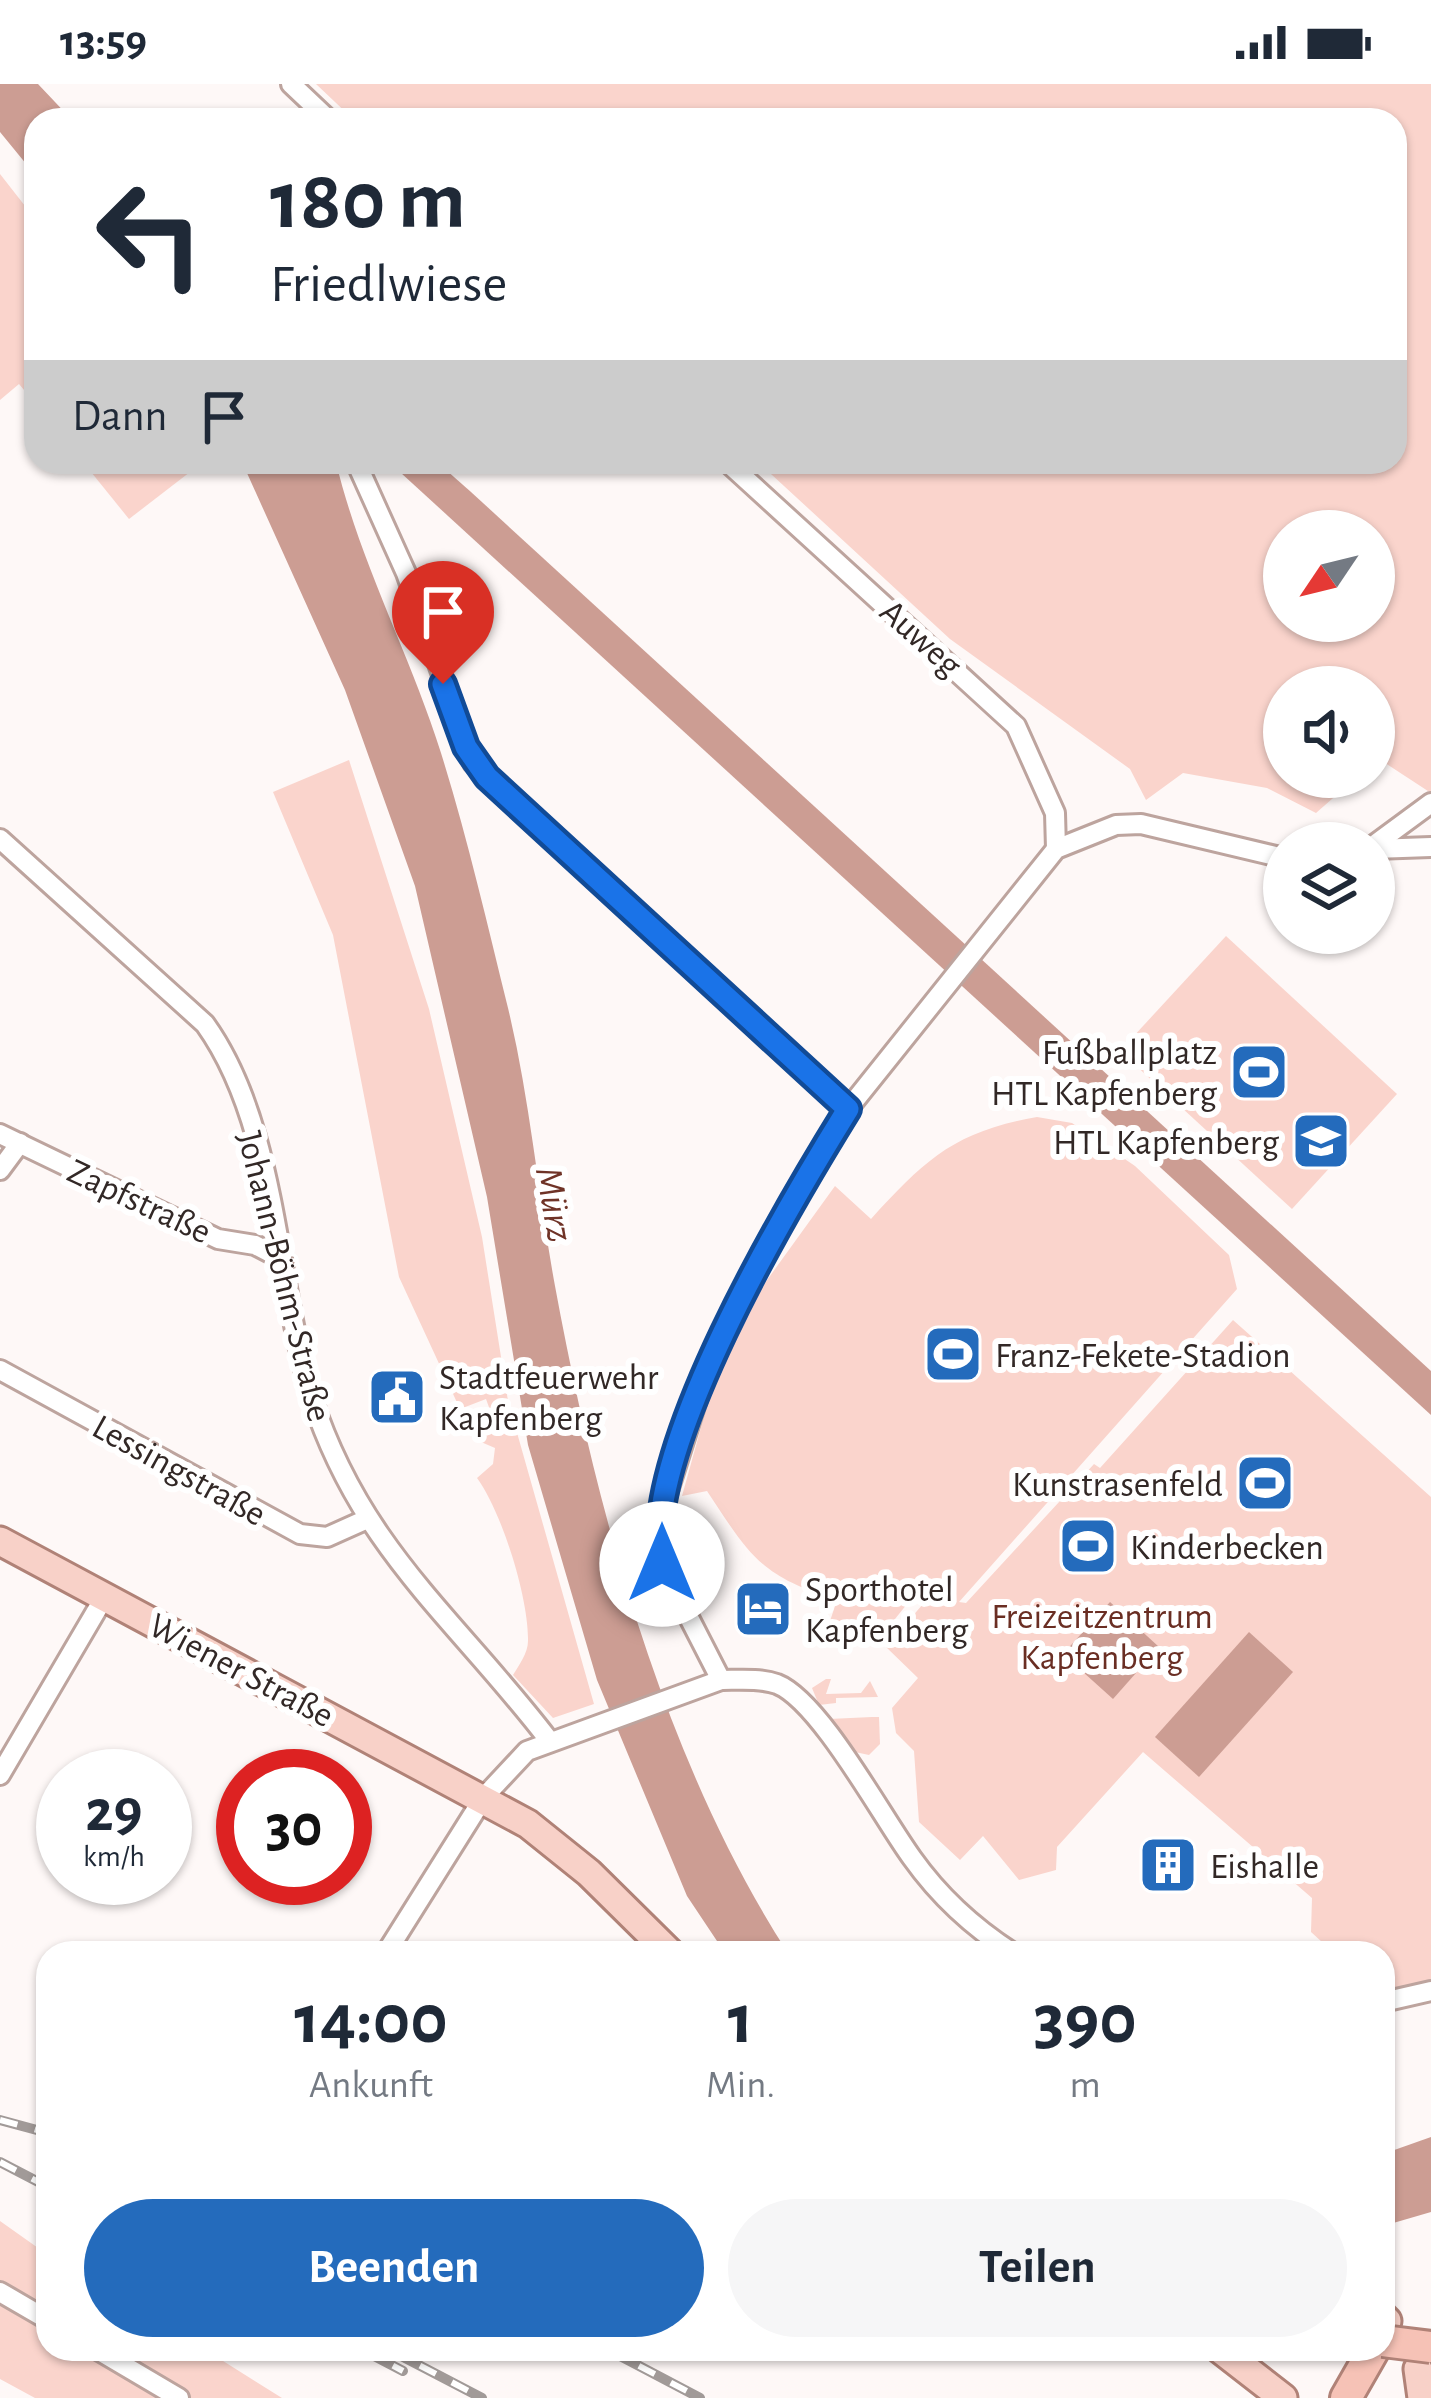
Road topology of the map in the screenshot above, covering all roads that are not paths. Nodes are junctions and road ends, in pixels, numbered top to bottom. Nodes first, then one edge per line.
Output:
1 (291, 84) edge
2 (316, 108) edge
3 (361, 474) edge
4 (740, 474) edge
5 (1431, 803) edge
6 (1395, 831) edge
7 (0, 839) edge
8 (1395, 847) edge
9 (1431, 847) edge
10 (1056, 849) junction
11 (1263, 853) edge
12 (848, 1109) junction
13 (0, 1133) edge
14 (20, 1143) junction
15 (0, 1170) edge
16 (282, 1259) junction
17 (0, 1370) edge
18 (365, 1520) junction
19 (0, 1540) edge
20 (105, 1596) junction
21 (721, 1680) junction
22 (548, 1739) junction
23 (0, 1775) edge
24 (484, 1797) junction
25 (394, 1941) edge
26 (658, 1941) edge
27 (995, 1941) edge
28 (1431, 1991) edge
29 (1395, 1999) edge
30 (0, 2292) edge
31 (36, 2313) edge
32 (1395, 2340) edge
33 (1425, 2358) edge
34 (116, 2361) edge
35 (1235, 2361) edge
36 (1366, 2361) edge
37 (179, 2398) edge
38 (1283, 2398) edge
39 (1346, 2398) edge
40 (1422, 2398) edge

1 - 2 street
3 - 12 street
4 - 10 street, Auweg
5 - 6 street
7 - 16 street, Johann-Böhm-Straße
8 - 9 street
10 - 11 street
10 - 12 street
12 - 21 street
13 - 14 street, Zapfstraße
14 - 15 street
14 - 16 street, Zapfstraße
16 - 18 street, Johann-Böhm-Straße
17 - 18 street, Lessingstraße
18 - 22 street, Johann-Böhm-Straße
19 - 20 main road, Wiener Straße
20 - 23 street
20 - 24 main road, Wiener Straße
21 - 22 street
21 - 27 street
22 - 24 street
24 - 25 street
24 - 26 main road, Wiener Straße
28 - 29 street
30 - 31 street
32 - 33 highway, bridge
33 - 40 main road
34 - 37 street
35 - 38 main road
36 - 39 highway

